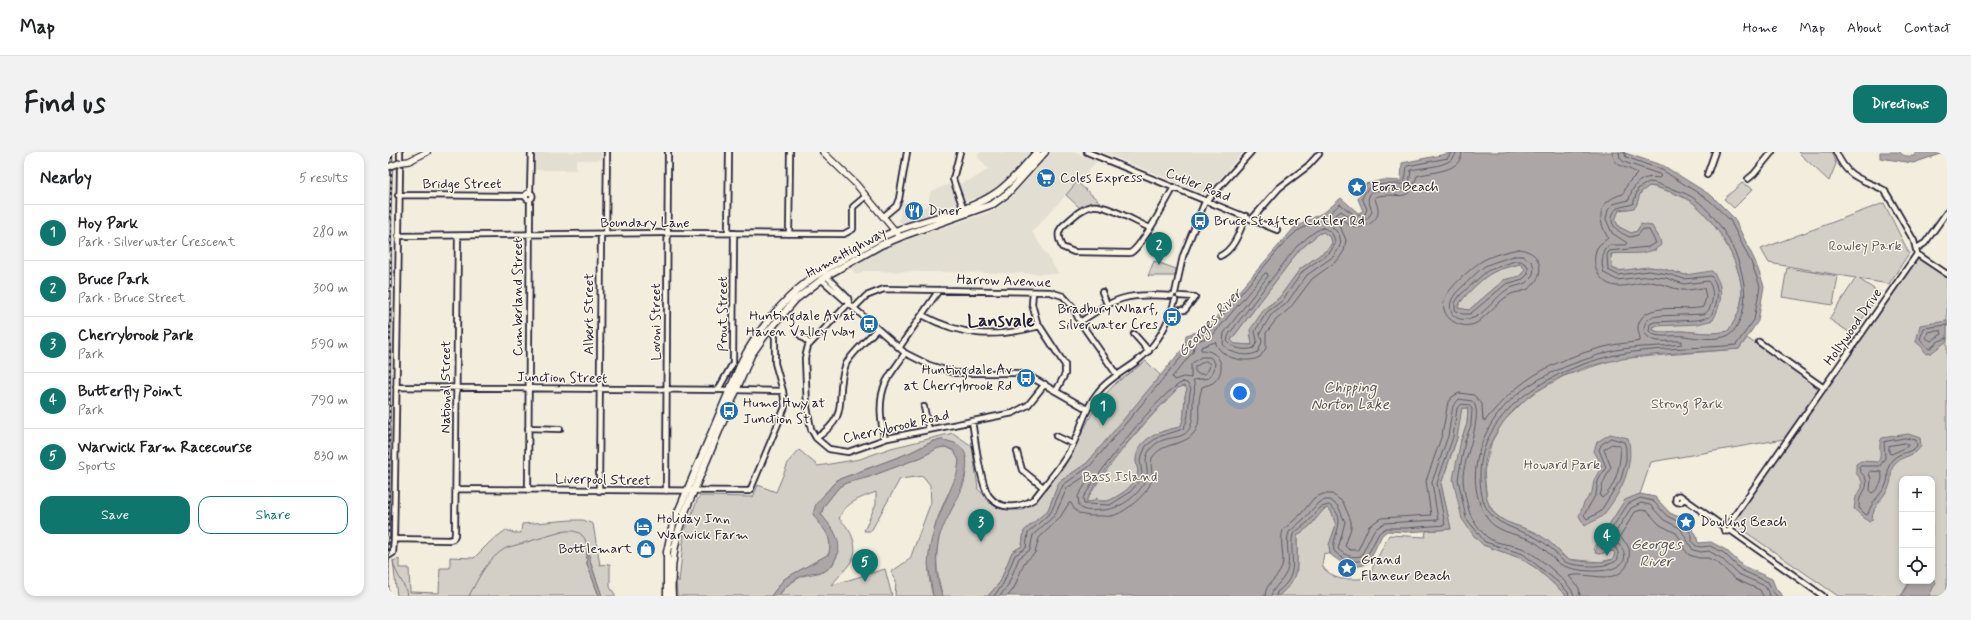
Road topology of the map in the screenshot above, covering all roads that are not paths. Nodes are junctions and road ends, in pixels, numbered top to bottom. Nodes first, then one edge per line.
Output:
1 (400, 152) edge
2 (419, 152) edge
3 (427, 152) edge
4 (531, 152) edge
5 (607, 152) edge
6 (668, 152) edge
7 (729, 152) edge
8 (790, 152) edge
9 (823, 152) edge
10 (907, 152) edge
11 (960, 152) edge
12 (1037, 152) edge
13 (1045, 152) edge
14 (1087, 152) edge
15 (1251, 152) edge
16 (1715, 152) edge
17 (1772, 152) edge
18 (1836, 152) edge
19 (1319, 154) dead end
20 (409, 159) junction
21 (401, 160) junction
22 (388, 167) edge
23 (400, 168) dead end
24 (1707, 175) dead end
25 (1748, 178) dead end
26 (1174, 187) junction
27 (398, 195) junction
28 (529, 196) junction
29 (866, 196) junction
30 (1207, 201) junction
31 (963, 208) junction
32 (1947, 212) edge
33 (884, 216) junction
34 (1246, 216) junction
35 (1252, 219) junction
36 (1150, 228) junction
37 (1277, 230) dead end
38 (896, 231) junction
39 (667, 233) junction
40 (728, 233) junction
41 (734, 233) junction
42 (530, 234) junction
43 (601, 234) junction
44 (606, 234) junction
45 (789, 234) junction
46 (398, 236) junction
47 (458, 236) junction
48 (900, 237) junction
49 (1914, 241) junction
50 (1926, 242) junction
51 (1917, 248) junction
52 (1917, 254) junction
53 (1220, 256) dead end
54 (1947, 274) edge
55 (823, 278) junction
56 (939, 290) junction
57 (1033, 292) junction
58 (1102, 292) dead end
59 (1175, 295) junction
60 (850, 302) junction
61 (1107, 304) junction
62 (855, 307) junction
63 (1171, 311) junction
64 (922, 315) junction
65 (1080, 322) junction
66 (1040, 326) junction
67 (772, 327) junction
68 (877, 329) junction
69 (799, 334) dead end
70 (1134, 334) dead end
71 (1759, 342) dead end
72 (810, 344) junction
73 (899, 348) junction
74 (1149, 351) junction
75 (905, 353) junction
76 (1117, 375) junction
77 (1045, 384) junction
78 (396, 387) junction
79 (457, 388) junction
80 (529, 388) junction
81 (1824, 388) junction
82 (599, 389) junction
83 (667, 390) junction
84 (718, 390) junction
85 (732, 390) junction
86 (783, 391) junction
87 (1056, 391) junction
88 (924, 407) dead end
89 (1087, 409) junction
90 (972, 421) junction
91 (528, 428) junction
92 (560, 429) dead end
93 (929, 430) junction
94 (1056, 436) dead end
95 (816, 438) junction
96 (885, 439) junction
97 (1073, 444) junction
98 (1017, 452) dead end
99 (1043, 487) junction
100 (456, 489) junction
101 (528, 490) junction
102 (599, 491) junction
103 (666, 491) junction
104 (686, 492) junction
105 (694, 492) junction
106 (1682, 497) dead end
107 (1727, 527) junction
108 (394, 539) junction
109 (393, 548) junction
110 (388, 552) edge
111 (388, 556) edge
112 (666, 596) edge
113 (672, 596) edge
114 (1823, 596) edge

1 - 21 street
2 - 20 main road
3 - 20 main road
4 - 28 street, Cumberland Street
5 - 44 street
6 - 39 street, Lovoni Street
7 - 40 street
8 - 45 street
9 - 29 main road
10 - 33 street
11 - 31 street
12 - 31 highway, Hume Highway
13 - 48 highway, Hume Highway
14 - 26 street, Cutler Road
15 - 30 street
16 - 24 street
17 - 25 street
18 - 49 street
19 - 35 street
20 - 21 main road
21 - 22 main road, bridge
23 - 27 street
26 - 30 street, Cutler Road
26 - 36 street
27 - 28 street, Bridge Street
27 - 46 street
28 - 42 street, Cumberland Street
29 - 33 main road
29 - 45 street, Boundary Lane
30 - 34 street, Cutler Road
30 - 59 street
31 - 38 highway, Hume Highway
32 - 50 street
33 - 38 main road
34 - 35 street, Cutler Road
34 - 53 street
35 - 37 street, Cutler Road
36 - 36 street
38 - 48 main road
38 - 85 highway, Hume Highway
39 - 40 street, Boundary Lane
39 - 44 street, Boundary Lane
39 - 83 street, Lovoni Street
40 - 41 street, Boundary Lane
41 - 45 street, Boundary Lane
41 - 84 street, Prout Street
42 - 43 street, Boundary Lane
42 - 47 street, Boundary Lane
42 - 80 street, Cumberland Street
43 - 44 street, Boundary Lane
43 - 82 street, Albert Street
46 - 47 street, Boundary Lane
46 - 78 street
47 - 79 street, National Street
48 - 55 highway, Hume Highway
49 - 50 street
49 - 51 street
50 - 51 street
51 - 52 street
52 - 54 street
52 - 81 street, Hollywood Drive
55 - 60 street
55 - 67 highway, Hume Highway
56 - 57 street, Harrow Avenue
56 - 62 street, Harrow Avenue
56 - 64 street
57 - 65 street, Harrow Avenue
57 - 66 street
58 - 61 street
59 - 61 street
59 - 63 street
59 - 63 street
60 - 62 street
60 - 72 street
61 - 65 street
62 - 68 street
63 - 74 street
64 - 66 street
64 - 73 street
65 - 76 street, Harrow Avenue
66 - 87 street
67 - 85 highway, Hume Highway
67 - 86 street
68 - 73 street
68 - 95 street
69 - 72 street
70 - 74 street
71 - 81 street
72 - 95 street
73 - 75 street
74 - 76 street
75 - 77 street
75 - 96 street
76 - 89 street
77 - 87 street
77 - 90 street, Cherrybrook Road
78 - 79 street, Junction Street
78 - 108 street
79 - 80 street, Junction Street
79 - 100 street, National Street
80 - 82 street, Junction Street
80 - 91 street, Cumberland Street
81 - 107 street, Hollywood Drive
82 - 83 street, Junction Street
82 - 102 street, Albert Street
83 - 84 street, Junction Street
83 - 103 street, Lovoni Street
84 - 85 street, Junction Street
85 - 86 street, Junction Street
85 - 104 highway, Hume Highway
85 - 105 highway, Hume Highway
86 - 105 street, Liverpool Street
87 - 89 street
88 - 93 street
89 - 97 street
90 - 93 street, Cherrybrook Road
90 - 99 street
91 - 92 street
91 - 101 street, Cumberland Street
93 - 96 street, Cherrybrook Road
94 - 97 street
95 - 96 street, Cherrybrook Road
97 - 99 street
98 - 99 street
100 - 101 street, Liverpool Street
100 - 108 street, National Street
101 - 102 street, Liverpool Street
102 - 103 street, Liverpool Street
103 - 104 street, Liverpool Street
104 - 105 street, Liverpool Street
104 - 112 highway, Hume Highway
105 - 113 highway, Hume Highway
106 - 107 street
107 - 114 street
108 - 109 street
109 - 110 street
109 - 111 street

